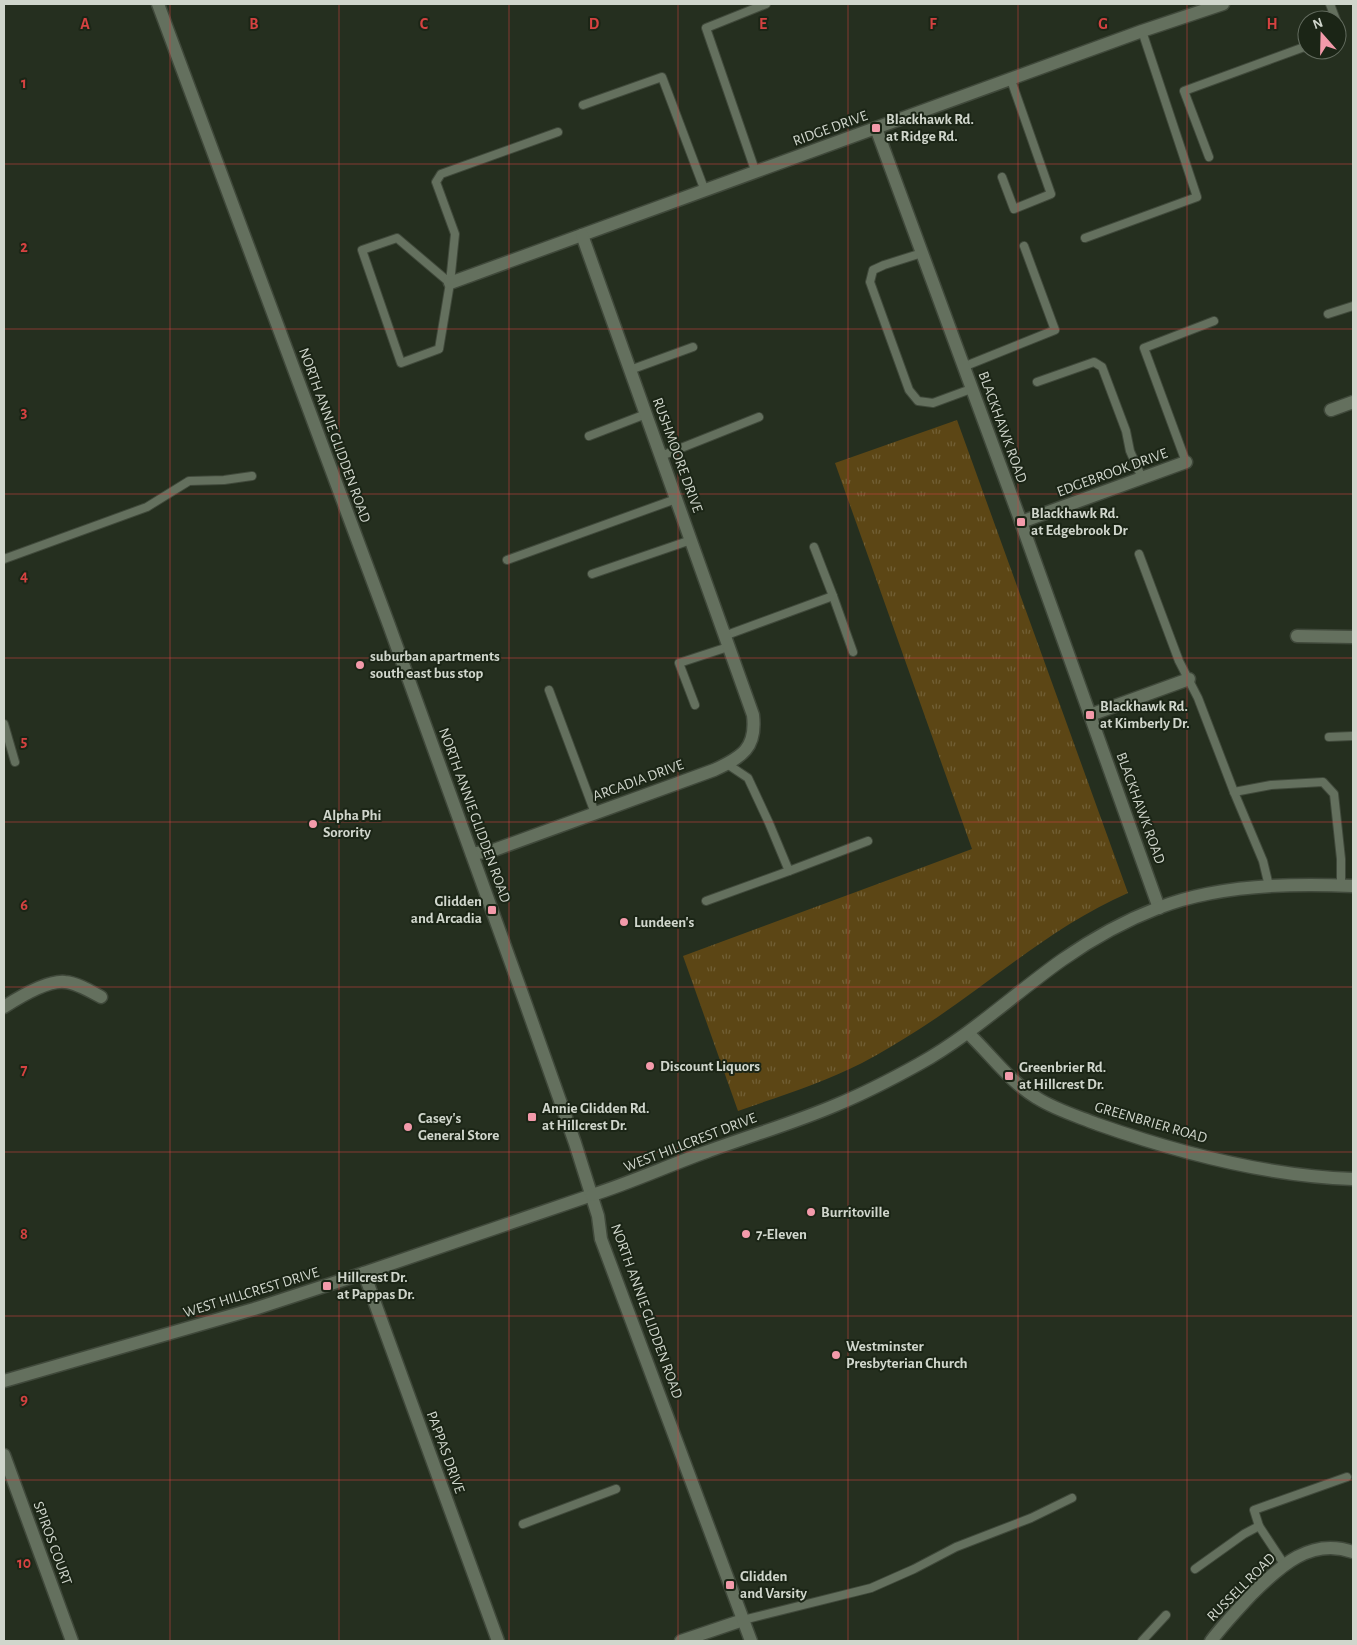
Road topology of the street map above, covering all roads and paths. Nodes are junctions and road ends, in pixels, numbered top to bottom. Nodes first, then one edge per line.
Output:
1 (158, 4) edge
2 (766, 4) edge
3 (1222, 4) edge
4 (1142, 31) junction
5 (1297, 50) edge
6 (1011, 80) junction
7 (583, 105) dead end
8 (876, 128) junction
9 (558, 132) dead end
10 (1209, 157) dead end
11 (756, 172) junction
12 (1002, 177) dead end
13 (705, 191) junction
14 (582, 236) junction
15 (1085, 238) dead end
16 (1024, 246) dead end
17 (922, 253) junction
18 (450, 283) junction
19 (1353, 306) edge
20 (1328, 314) dead end
21 (1214, 321) dead end
22 (692, 347) dead end
23 (963, 367) junction
24 (630, 370) junction
25 (1037, 382) dead end
26 (971, 389) junction
27 (1353, 402) edge
28 (1331, 410) dead end
29 (646, 414) junction
30 (759, 417) dead end
31 (589, 436) dead end
32 (661, 456) junction
33 (1186, 462) joint
34 (252, 476) dead end
35 (1142, 478) junction
36 (676, 498) junction
37 (1021, 522) junction
38 (691, 540) junction
39 (814, 547) dead end
40 (1139, 554) dead end
41 (4, 559) edge
42 (507, 560) dead end
43 (592, 574) dead end
44 (833, 596) junction
45 (1297, 636) dead end
46 (1353, 637) edge
47 (726, 641) junction
48 (854, 652) dead end
49 (1189, 679) junction
50 (742, 686) joint
51 (549, 690) dead end
52 (695, 705) dead end
53 (1090, 715) junction
54 (4, 724) edge
55 (1353, 736) edge
56 (1329, 737) dead end
57 (15, 762) dead end
58 (727, 764) junction
59 (1234, 792) junction
60 (595, 813) junction
61 (868, 841) dead end
62 (472, 854) junction
63 (788, 871) junction
64 (1269, 886) junction
65 (1347, 886) edge
66 (706, 901) dead end
67 (1159, 908) junction
68 (101, 996) dead end
69 (4, 1007) edge
70 (968, 1033) junction
71 (1353, 1179) edge
72 (592, 1195) junction
73 (364, 1273) junction
74 (4, 1381) edge
75 (4, 1455) edge
76 (1347, 1476) dead end
77 (616, 1489) dead end
78 (1072, 1498) dead end
79 (523, 1524) dead end
80 (1259, 1526) junction
81 (1353, 1552) edge
82 (1284, 1564) junction
83 (1195, 1569) dead end
84 (1166, 1615) dead end
85 (743, 1620) junction
86 (72, 1641) edge
87 (498, 1641) edge
88 (681, 1641) edge
89 (751, 1641) edge
90 (1142, 1641) edge
91 (1211, 1641) edge

1 - 62 street, NORTH ANNIE GLIDDEN ROAD
2 - 11 lane
3 - 4 street, RIDGE DRIVE
4 - 6 street, RIDGE DRIVE
4 - 15 lane
5 - 10 lane
6 - 8 street, RIDGE DRIVE
6 - 12 lane
7 - 13 lane
8 - 11 street, RIDGE DRIVE
8 - 17 street, BLACKHAWK ROAD
9 - 18 lane
11 - 13 street, RIDGE DRIVE
13 - 14 street, RIDGE DRIVE
14 - 18 street, RIDGE DRIVE
14 - 24 street, RUSHMOORE DRIVE
16 - 23 lane
17 - 23 street, BLACKHAWK ROAD
17 - 26 lane
18 - 18 lane
19 - 20 lane
21 - 33 lane
22 - 24 lane
23 - 26 street, BLACKHAWK ROAD
24 - 29 street, RUSHMOORE DRIVE
25 - 35 lane
26 - 37 street, BLACKHAWK ROAD
27 - 28 street
29 - 31 lane
29 - 32 street, RUSHMOORE DRIVE
30 - 32 lane
32 - 36 street, RUSHMOORE DRIVE
33 - 35 street, EDGEBROOK DRIVE
34 - 41 lane
35 - 37 street, EDGEBROOK DRIVE
36 - 38 street, RUSHMOORE DRIVE
36 - 42 lane
37 - 53 street, BLACKHAWK ROAD
38 - 43 lane
38 - 47 street, RUSHMOORE DRIVE
39 - 44 lane
40 - 49 lane
44 - 47 lane
44 - 48 lane
45 - 46 street
47 - 50 street, RUSHMOORE DRIVE
47 - 52 lane
49 - 53 street
49 - 59 lane
50 - 58 street, ARCADIA DRIVE
51 - 60 lane
53 - 67 street, BLACKHAWK ROAD
54 - 57 lane
55 - 56 lane
58 - 60 street, ARCADIA DRIVE
58 - 63 lane
59 - 64 lane
59 - 65 lane
60 - 62 street, ARCADIA DRIVE
61 - 63 lane
62 - 72 street, NORTH ANNIE GLIDDEN ROAD
63 - 66 lane
64 - 65 street, WEST HILLCREST DRIVE
64 - 67 street, WEST HILLCREST DRIVE
67 - 70 street, WEST HILLCREST DRIVE
68 - 69 street
70 - 71 street, GREENBRIER ROAD
70 - 72 street, WEST HILLCREST DRIVE
72 - 73 street, WEST HILLCREST DRIVE
72 - 85 street, NORTH ANNIE GLIDDEN ROAD
73 - 74 street, WEST HILLCREST DRIVE
73 - 87 street, PAPPAS DRIVE
75 - 86 street, SPIROS COURT
76 - 80 lane
77 - 79 lane
78 - 85 lane
80 - 82 lane
80 - 83 lane
81 - 82 street, RUSSELL ROAD
82 - 91 street, RUSSELL ROAD
84 - 90 lane
85 - 88 street
85 - 89 street, NORTH ANNIE GLIDDEN ROAD

